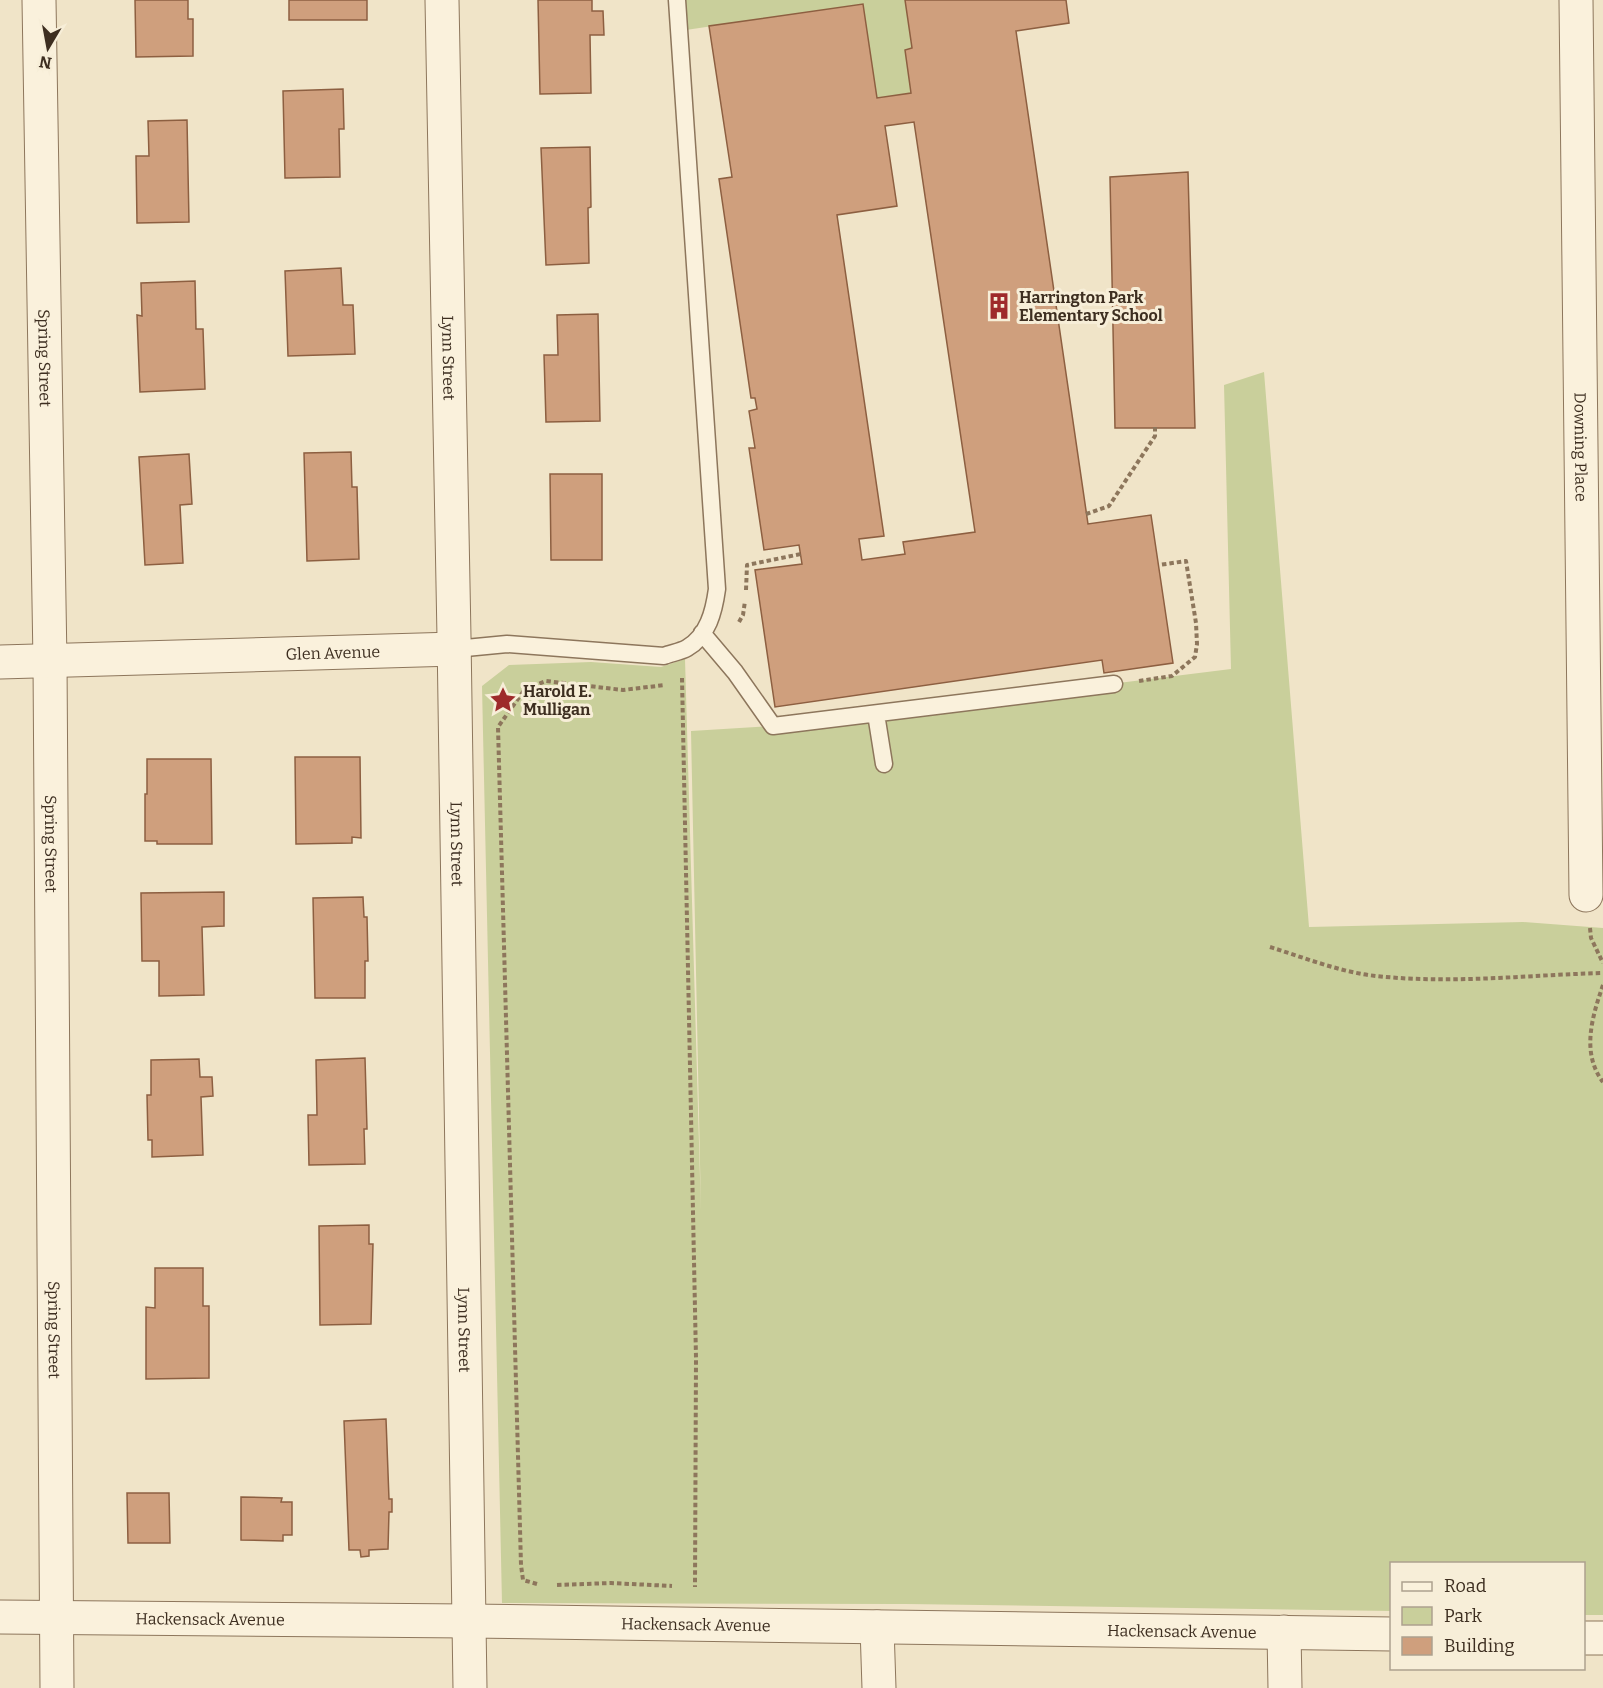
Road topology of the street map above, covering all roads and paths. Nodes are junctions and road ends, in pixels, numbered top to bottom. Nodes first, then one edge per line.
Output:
1 (39, 0) edge
2 (442, 0) edge
3 (677, 0) edge
4 (1576, 0) edge
5 (1155, 426) dead end
6 (1086, 514) dead end
7 (801, 554) dead end
8 (1159, 565) dead end
9 (702, 633) junction
10 (455, 649) junction
11 (719, 652) junction
12 (0, 662) edge
13 (50, 662) junction
14 (682, 678) junction
15 (1114, 684) joint
16 (876, 714) junction
17 (884, 764) dead end
18 (1586, 895) dead end
19 (1270, 947) dead end
20 (1603, 973) edge
21 (1603, 985) edge
22 (1603, 1082) edge
23 (544, 1584) dead end
24 (553, 1585) dead end
25 (674, 1586) dead end
26 (685, 1587) dead end
27 (0, 1617) edge
28 (56, 1619) junction
29 (468, 1621) junction
30 (877, 1627) junction
31 (1284, 1632) junction
32 (1390, 1634) edge
33 (1585, 1638) edge
34 (1603, 1638) edge
35 (57, 1688) edge
36 (470, 1688) edge
37 (879, 1688) edge
38 (1286, 1688) edge

1 - 13 street, Spring Street
2 - 10 street, Lynn Street
3 - 9 lane
4 - 18 street, Downing Place
5 - 6 path
7 - 11 path
8 - 15 path
9 - 10 lane, Glen Avenue
9 - 11 lane
10 - 13 street, Glen Avenue
10 - 29 street, Lynn Street
11 - 14 path
11 - 16 lane
12 - 13 street, Glen Avenue
13 - 28 street, Spring Street
14 - 23 path
14 - 26 path
15 - 16 lane
16 - 17 lane
19 - 20 path
21 - 22 path
24 - 25 path
27 - 28 street, Hackensack Avenue
28 - 29 street, Hackensack Avenue
28 - 35 street, Spring Street
29 - 30 street, Hackensack Avenue
29 - 36 street, Lynn Street
30 - 31 street, Hackensack Avenue
30 - 37 street
31 - 32 street, Hackensack Avenue
31 - 38 street
33 - 34 street

